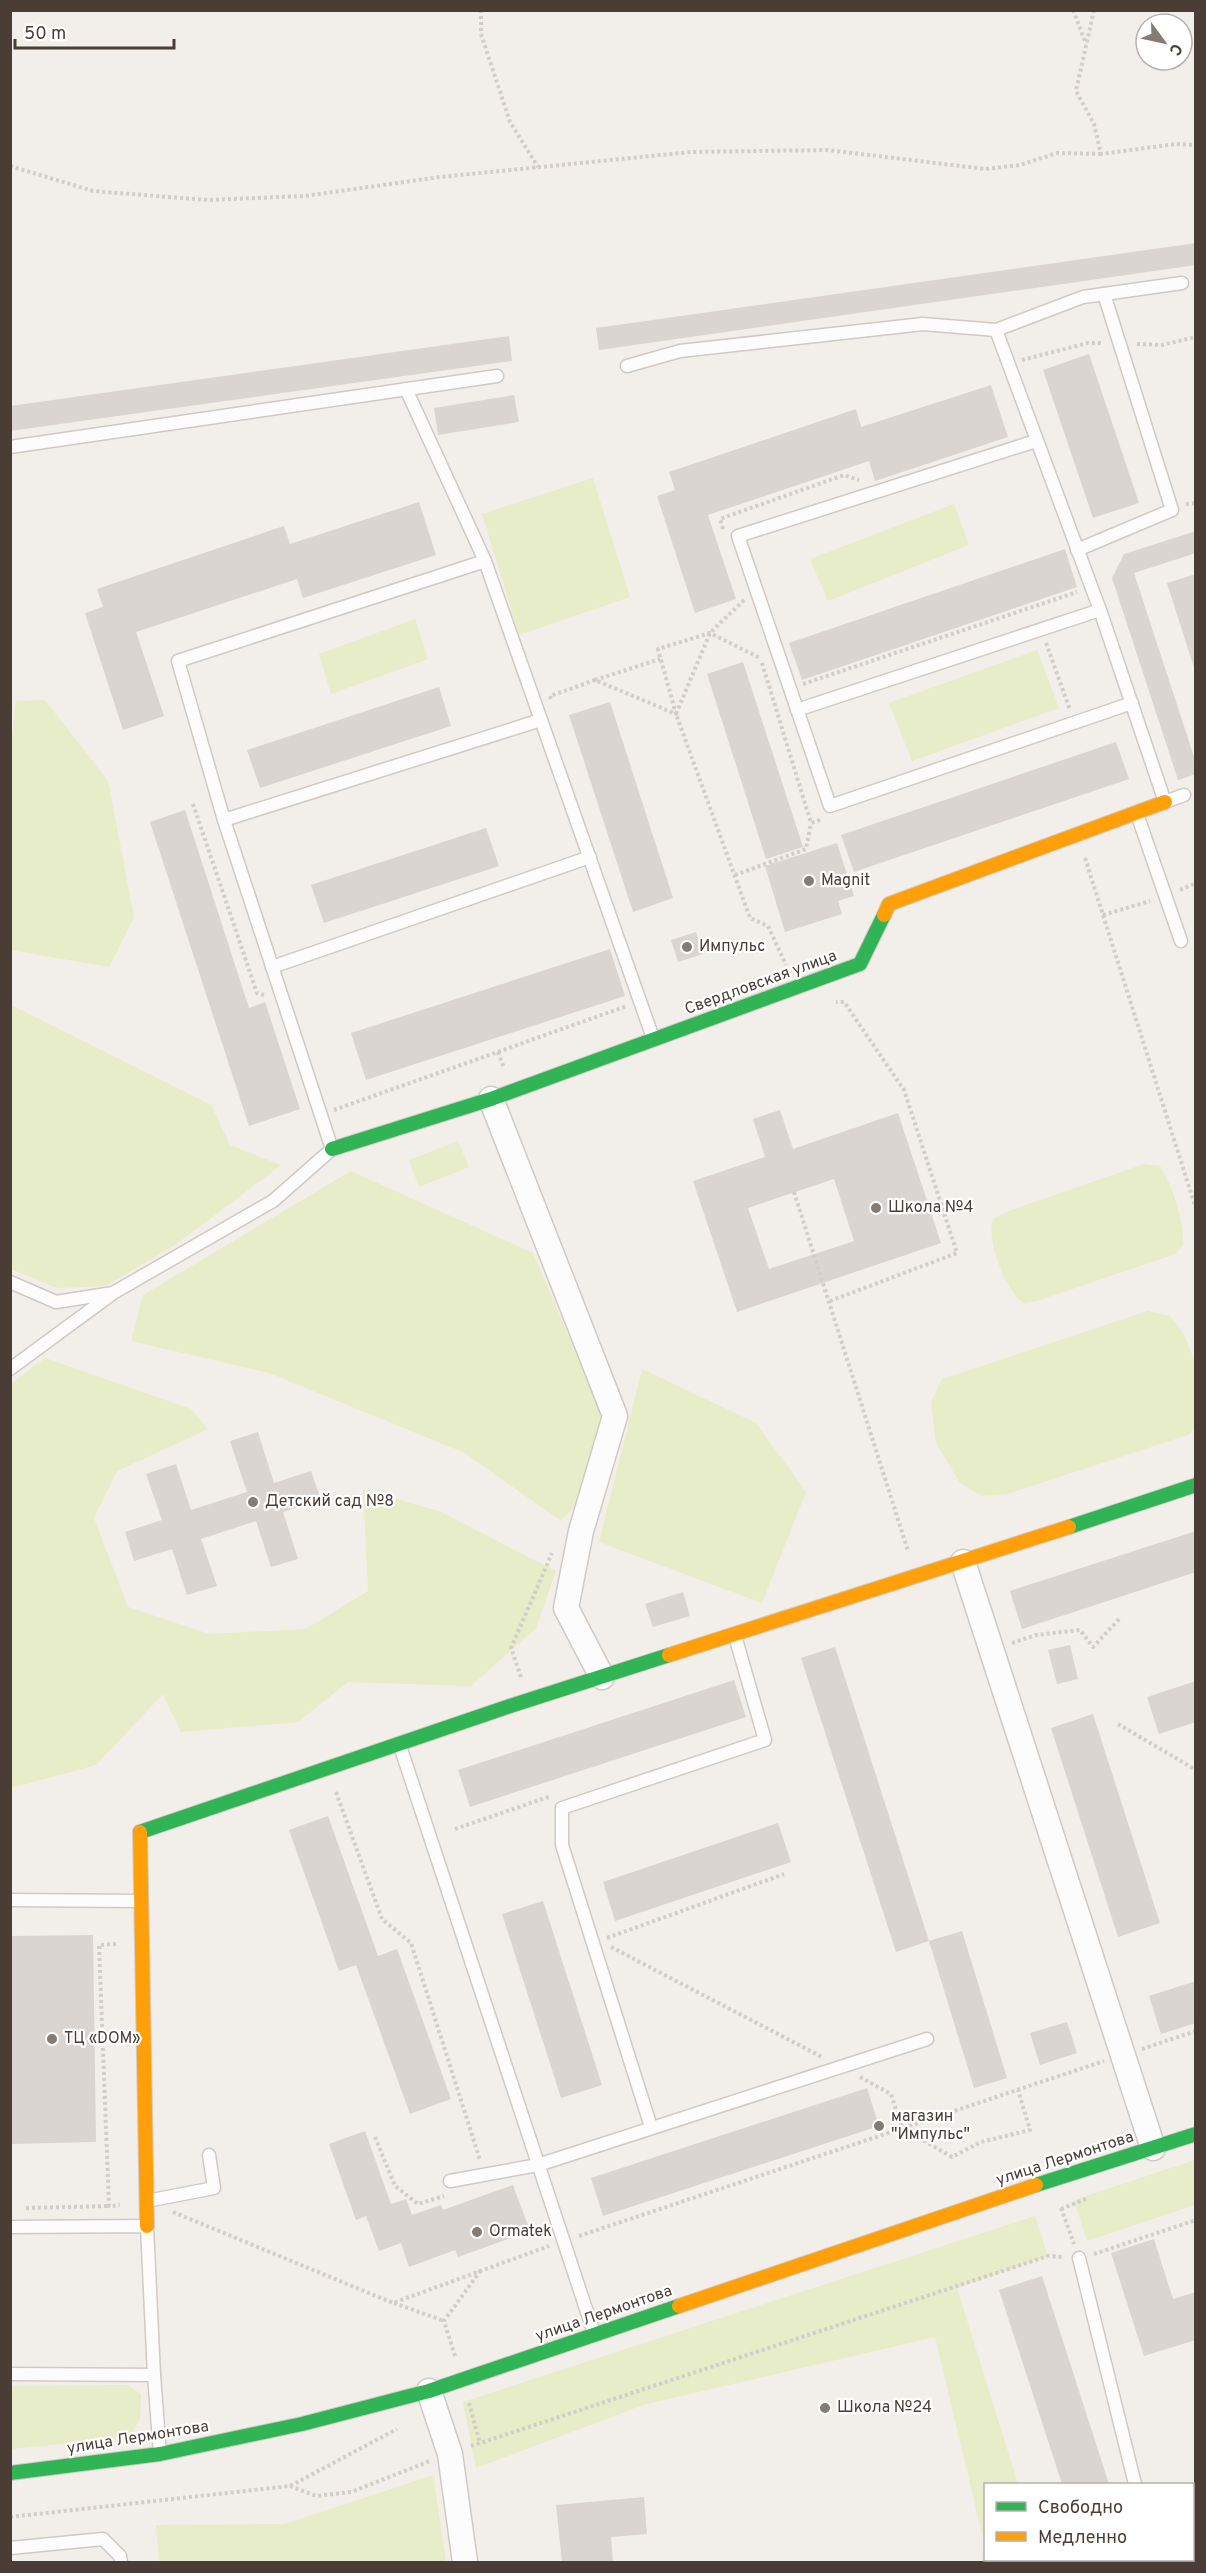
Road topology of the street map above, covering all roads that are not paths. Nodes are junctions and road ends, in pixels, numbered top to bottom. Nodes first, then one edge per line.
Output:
1 (1182, 283) dead end
2 (1104, 294) junction
3 (996, 330) junction
4 (627, 366) dead end
5 (497, 376) dead end
6 (406, 389) junction
7 (1036, 441) junction
8 (10, 447) edge
9 (1077, 550) junction
10 (485, 561) junction
11 (1100, 610) junction
12 (1131, 704) junction
13 (797, 710) junction
14 (541, 720) junction
15 (1184, 795) dead end
16 (1165, 802) junction
17 (1136, 813) junction
18 (224, 820) junction
19 (590, 857) junction
20 (1181, 941) dead end
21 (272, 967) junction
22 (654, 1039) junction
23 (491, 1099) junction
24 (332, 1149) junction
25 (10, 1282) edge
26 (113, 1293) junction
27 (10, 1369) edge
28 (1196, 1485) edge
29 (963, 1562) junction
30 (735, 1635) junction
31 (602, 1677) junction
32 (399, 1744) junction
33 (10, 1900) edge
34 (141, 1901) junction
35 (927, 2039) dead end
36 (651, 2127) junction
37 (1196, 2134) edge
38 (1154, 2148) junction
39 (208, 2155) dead end
40 (538, 2165) junction
41 (450, 2181) dead end
42 (146, 2201) junction
43 (147, 2226) junction
44 (10, 2227) edge
45 (1079, 2258) road end
46 (595, 2334) junction
47 (10, 2374) edge
48 (154, 2375) junction
49 (429, 2391) junction
50 (160, 2454) junction
51 (10, 2474) edge
52 (1135, 2483) edge
53 (10, 2548) edge
54 (121, 2562) edge
55 (465, 2562) edge

1 - 2 lane
2 - 3 lane
2 - 9 lane
3 - 4 lane
3 - 7 lane
5 - 6 lane
6 - 8 lane
6 - 10 lane
7 - 9 lane
7 - 13 lane
9 - 11 lane
10 - 14 lane
10 - 18 lane
11 - 12 lane
11 - 13 lane
12 - 13 lane
12 - 16 lane
14 - 18 lane
14 - 19 lane
15 - 16 lane
16 - 17 street, Свердловская улица
17 - 20 lane
17 - 22 street, Свердловская улица
18 - 21 lane
19 - 21 lane
19 - 22 lane
21 - 24 lane
22 - 23 street, Свердловская улица
23 - 24 street, Свердловская улица
23 - 31 street
24 - 26 lane
25 - 26 lane
26 - 27 lane
28 - 29 street
29 - 30 street
29 - 38 street
30 - 31 street
30 - 36 lane
31 - 32 street
32 - 34 street
32 - 40 lane
33 - 34 lane
34 - 42 street
35 - 36 lane
36 - 40 lane
37 - 38 street, улица Лермонтова
38 - 46 street, улица Лермонтова
39 - 42 lane
40 - 41 lane
40 - 46 lane
42 - 43 street
43 - 44 lane
43 - 48 lane
45 - 52 lane
46 - 49 street, улица Лермонтова
47 - 48 lane
48 - 50 lane
49 - 50 street, улица Лермонтова
49 - 55 street
50 - 51 street, улица Лермонтова
53 - 54 lane

